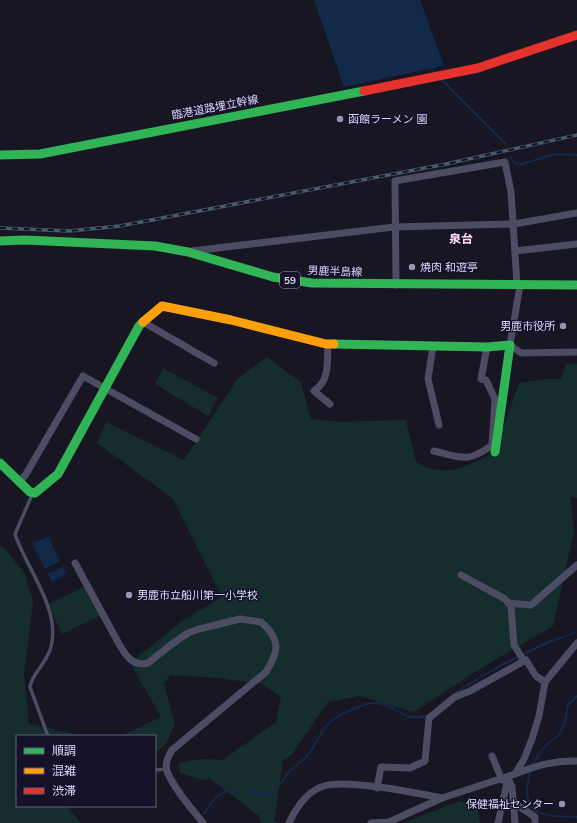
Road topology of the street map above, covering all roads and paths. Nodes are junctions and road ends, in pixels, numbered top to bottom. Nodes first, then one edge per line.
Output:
1 (577, 35) edge
2 (0, 155) edge
3 (577, 213) edge
4 (514, 224) junction
5 (394, 227) junction
6 (0, 241) edge
7 (577, 244) edge
8 (515, 251) junction
9 (188, 252) junction
10 (396, 285) junction
11 (519, 285) junction
12 (577, 285) edge
13 (143, 322) junction
14 (328, 344) junction
15 (510, 345) junction
16 (433, 346) junction
17 (487, 347) junction
18 (577, 352) edge
19 (214, 363) dead end
20 (106, 388) junction
21 (330, 404) dead end
22 (439, 425) dead end
23 (196, 439) dead end
24 (434, 451) dead end
25 (495, 452) dead end
26 (0, 463) edge
27 (19, 483) junction
28 (33, 492) junction
29 (75, 563) dead end
30 (577, 565) edge
31 (461, 575) dead end
32 (508, 603) junction
33 (577, 643) edge
34 (524, 661) junction
35 (544, 682) junction
36 (48, 735) edge
37 (492, 756) dead end
38 (577, 761) edge
39 (167, 769) junction
40 (156, 770) edge
41 (515, 774) junction
42 (505, 779) junction
43 (377, 788) junction
44 (442, 798) junction
45 (514, 803) junction
46 (203, 823) edge
47 (289, 823) edge
48 (371, 823) edge
49 (498, 823) edge
50 (515, 823) edge
51 (535, 823) edge

1 - 2 street, 臨港道路埋立幹線
3 - 4 street
4 - 5 street
4 - 5 street
4 - 8 street
5 - 9 street
5 - 10 street
6 - 9 street, 男鹿半島線 / 59
7 - 8 street
8 - 11 street
9 - 10 street, 男鹿半島線 / 59
10 - 11 street, 男鹿半島線 / 59
11 - 12 street, 男鹿半島線 / 59
11 - 15 street
13 - 14 street
13 - 19 street
13 - 20 street
14 - 16 street
14 - 21 street
15 - 17 street
15 - 18 street
15 - 25 street
16 - 17 street
16 - 22 street
17 - 24 street
20 - 23 street
20 - 27 street
20 - 28 street
26 - 27 street
27 - 28 street
28 - 36 lane
29 - 39 street
30 - 32 street
31 - 32 street
32 - 34 street
33 - 35 street
34 - 35 street
34 - 43 street
35 - 41 street
37 - 42 street
38 - 41 street
39 - 40 lane
39 - 46 street
41 - 42 street
42 - 44 street
42 - 45 street
42 - 49 street
43 - 44 street
43 - 47 street
44 - 48 street
45 - 50 street
45 - 51 street

